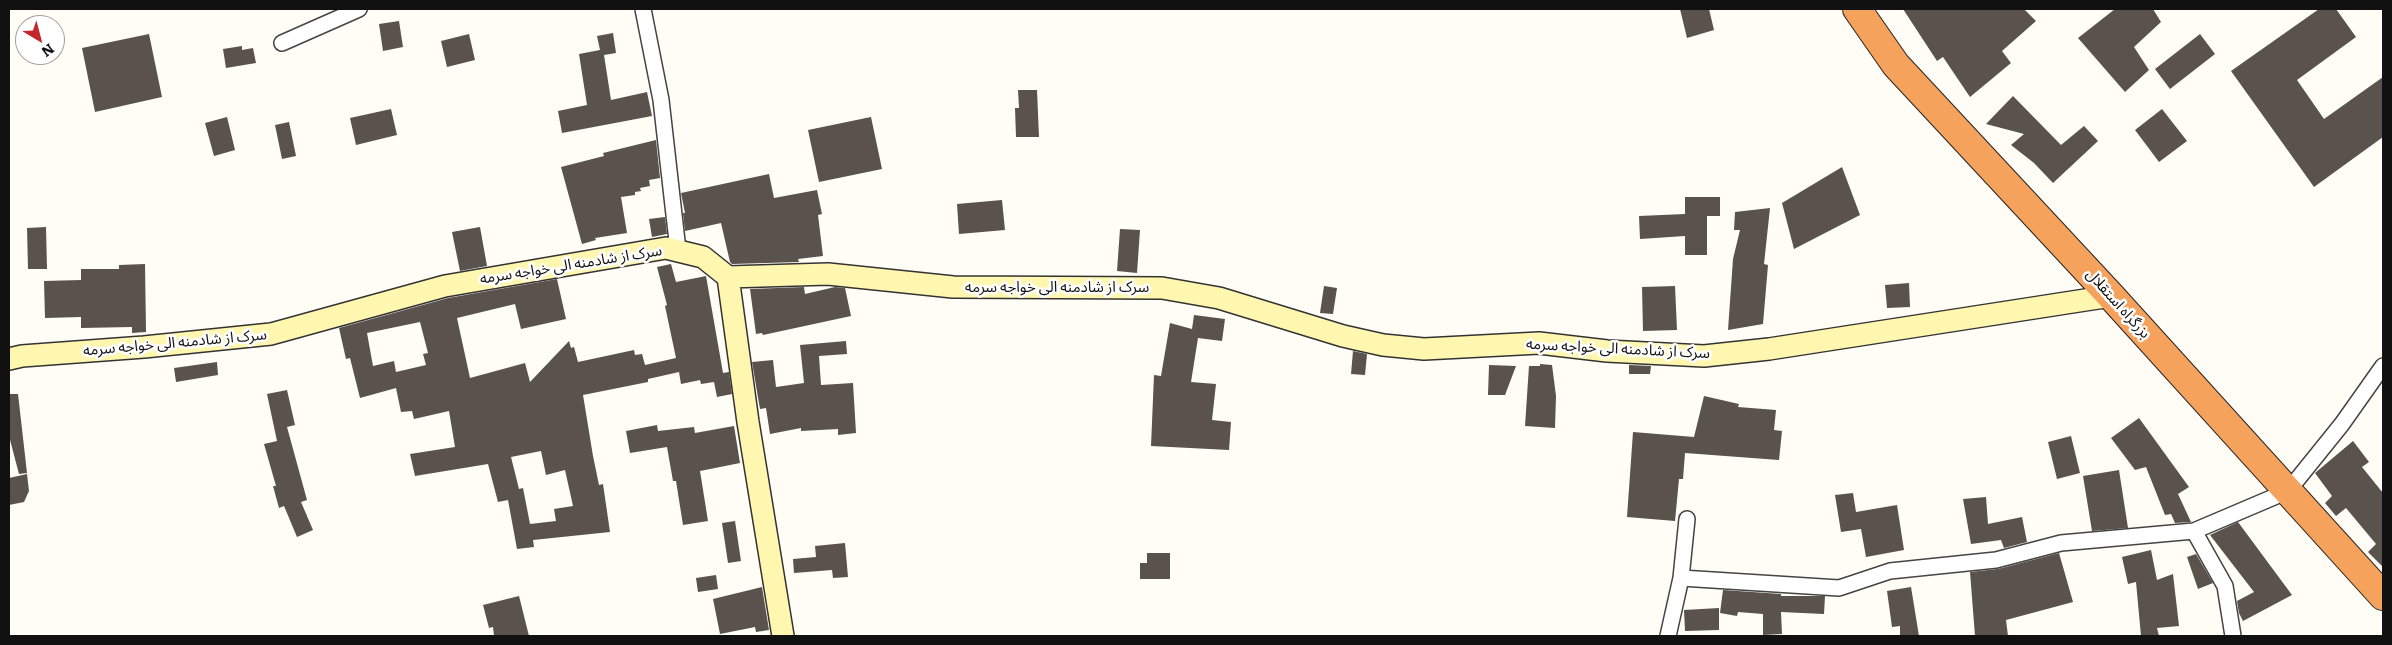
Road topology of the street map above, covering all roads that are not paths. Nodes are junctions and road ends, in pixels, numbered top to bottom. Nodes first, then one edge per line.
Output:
1 (359, 9) edge
2 (643, 9) edge
3 (1857, 9) edge
4 (282, 43) dead end
5 (678, 250) junction
6 (728, 277) junction
7 (2111, 296) junction
8 (9, 359) edge
9 (2383, 366) edge
10 (2288, 491) junction
11 (1687, 519) dead end
12 (2194, 531) junction
13 (1681, 578) junction
14 (2383, 596) edge
15 (783, 636) edge
16 (1668, 636) edge
17 (2234, 636) edge

1 - 4 street
2 - 5 street
3 - 7 highway, بزرگراه استقلال
5 - 6 street, سرک از شادمنه الی خواجه سرمه
5 - 8 street, سرک از شادمنه الی خواجه سرمه
6 - 7 street, سرک از شادمنه الی خواجه سرمه
6 - 15 street
7 - 10 highway, بزرگراه استقلال
9 - 10 street
10 - 12 street
10 - 14 highway, بزرگراه استقلال
11 - 13 street
12 - 13 street
12 - 17 street
13 - 16 street

